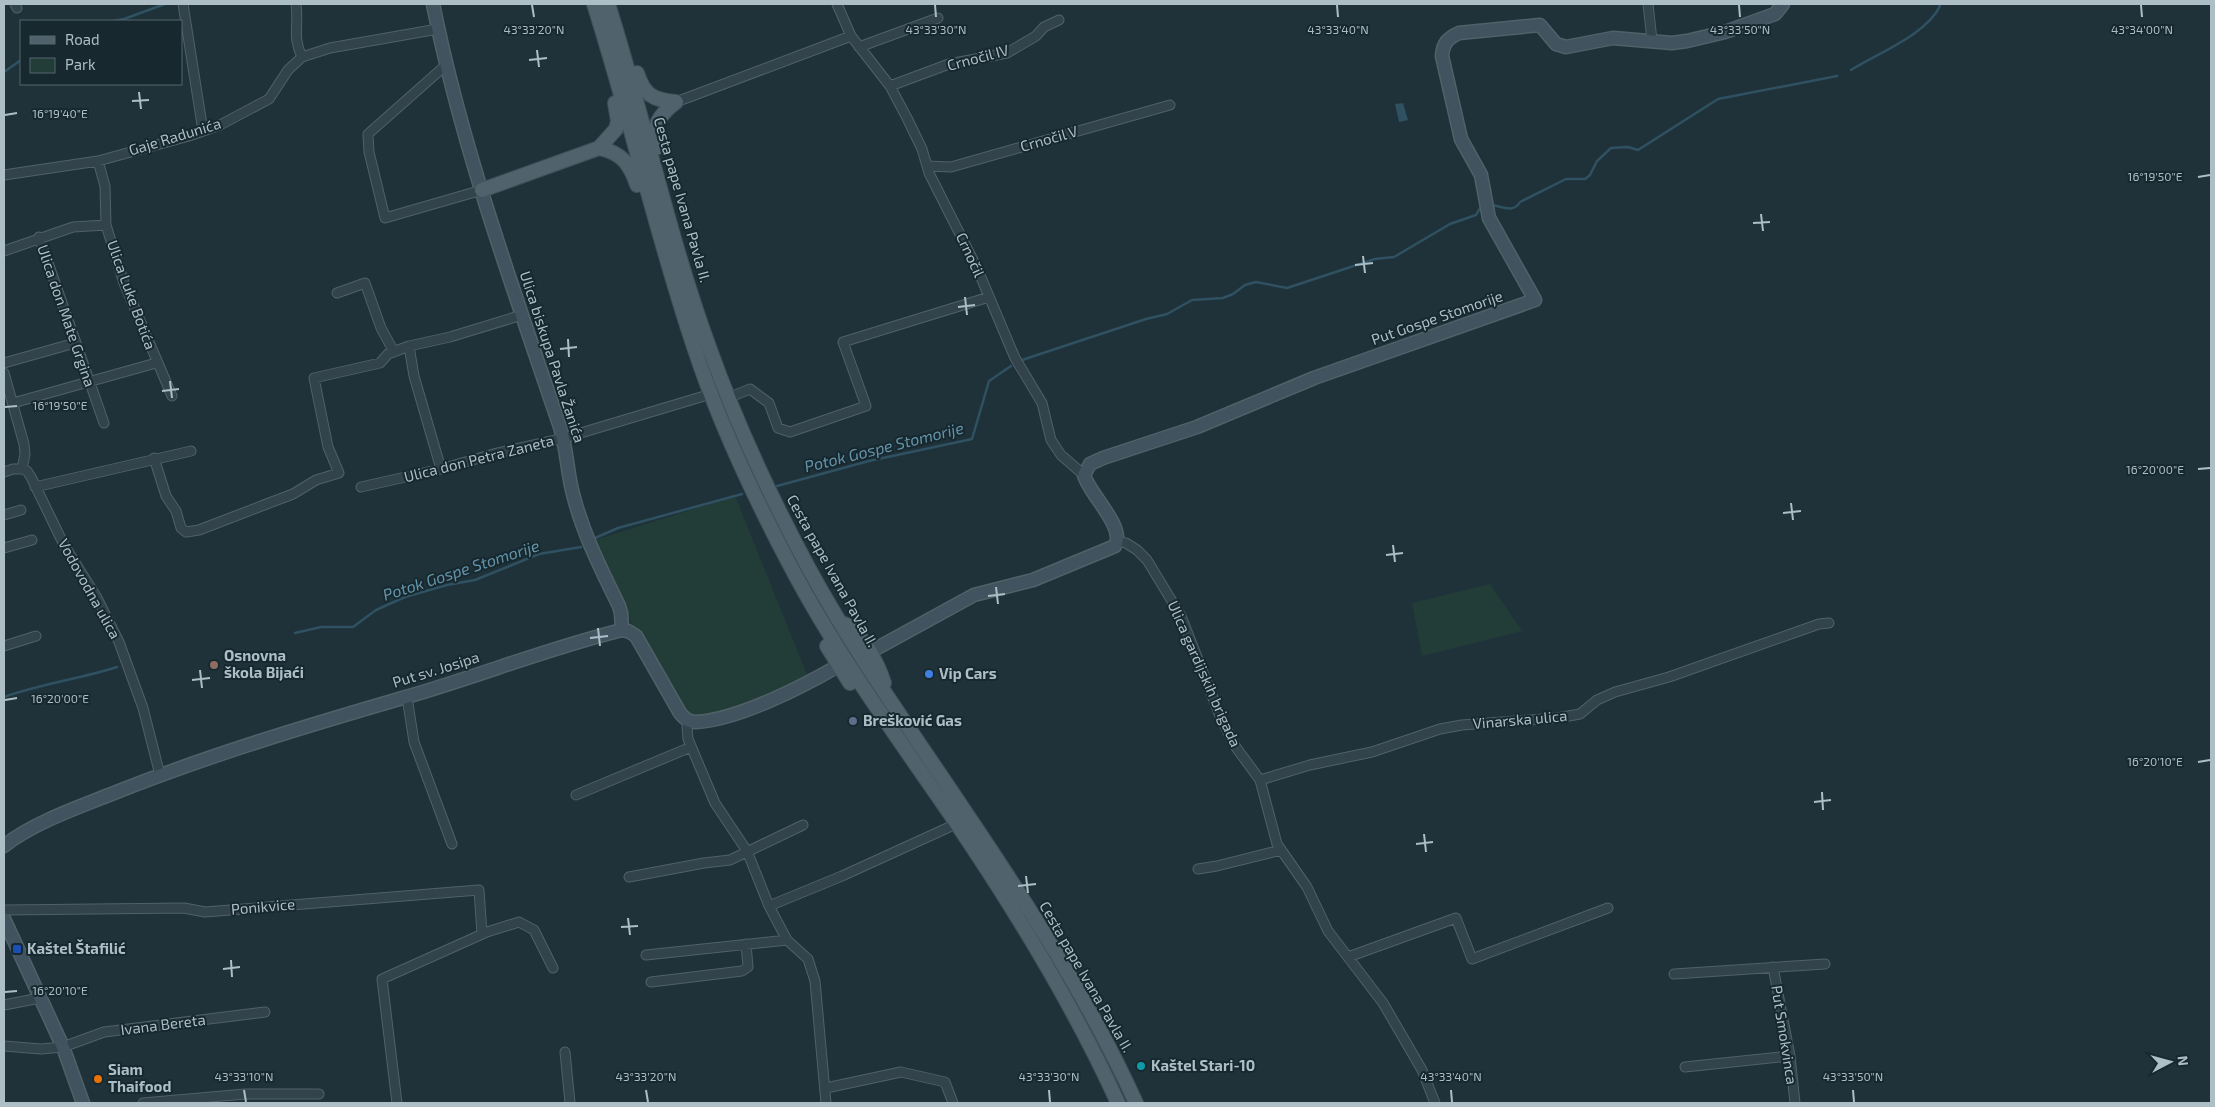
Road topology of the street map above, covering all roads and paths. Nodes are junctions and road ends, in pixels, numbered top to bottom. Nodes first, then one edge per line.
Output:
1 (183, 4) edge
2 (296, 4) edge
3 (433, 4) edge
4 (594, 4) edge
5 (608, 4) edge
6 (838, 4) edge
7 (1648, 4) edge
8 (1783, 4) edge
9 (938, 18) dead end
10 (1059, 20) dead end
11 (438, 29) junction
12 (851, 36) junction
13 (1652, 40) junction
14 (622, 47) junction
15 (859, 47) junction
16 (302, 57) junction
17 (446, 65) junction
18 (612, 65) junction
19 (890, 86) junction
20 (676, 102) junction
21 (1170, 105) dead end
22 (203, 131) junction
23 (599, 148) junction
24 (98, 161) junction
25 (927, 166) junction
26 (4, 175) edge
27 (657, 175) junction
28 (482, 190) junction
29 (648, 196) junction
30 (106, 225) junction
31 (39, 237) junction
32 (4, 251) edge
33 (337, 293) dead end
34 (989, 297) junction
35 (522, 315) junction
36 (75, 343) junction
37 (408, 346) junction
38 (394, 352) junction
39 (4, 363) edge
40 (156, 363) junction
41 (4, 373) edge
42 (89, 383) junction
43 (711, 394) junction
44 (172, 396) dead end
45 (728, 398) junction
46 (13, 403) junction
47 (104, 423) dead end
48 (564, 438) junction
49 (191, 451) dead end
50 (154, 458) junction
51 (22, 469) junction
52 (441, 469) junction
53 (4, 472) edge
54 (1084, 475) junction
55 (35, 487) junction
56 (361, 487) dead end
57 (21, 510) dead end
58 (4, 515) edge
59 (32, 540) dead end
60 (1118, 541) junction
61 (4, 548) edge
62 (820, 617) junction
63 (839, 623) junction
64 (1829, 623) dead end
65 (622, 630) junction
66 (36, 636) dead end
67 (4, 646) edge
68 (870, 652) junction
69 (838, 666) junction
70 (886, 696) junction
71 (407, 697) junction
72 (689, 721) junction
73 (691, 747) junction
74 (905, 749) junction
75 (160, 775) junction
76 (1260, 780) junction
77 (576, 795) dead end
78 (956, 824) junction
79 (803, 825) dead end
80 (452, 844) dead end
81 (4, 846) edge
82 (1281, 850) junction
83 (747, 851) junction
84 (1198, 869) dead end
85 (629, 877) dead end
86 (769, 906) junction
87 (1608, 908) dead end
88 (4, 910) edge
89 (4, 919) edge
90 (482, 934) junction
91 (787, 940) junction
92 (746, 944) junction
93 (646, 955) dead end
94 (1348, 957) junction
95 (1825, 964) dead end
96 (1772, 967) junction
97 (553, 968) dead end
98 (1674, 974) dead end
99 (651, 982) dead end
100 (40, 998) junction
101 (4, 1005) edge
102 (265, 1012) dead end
103 (4, 1046) edge
104 (64, 1046) junction
105 (565, 1052) dead end
106 (1790, 1056) junction
107 (1685, 1067) dead end
108 (826, 1088) junction
109 (319, 1094) dead end
110 (83, 1103) edge
111 (143, 1103) edge
112 (397, 1103) edge
113 (570, 1103) edge
114 (826, 1103) edge
115 (953, 1103) edge
116 (1118, 1103) edge
117 (1136, 1103) edge
118 (1432, 1103) edge
119 (1795, 1103) edge

1 - 22 street
2 - 16 street
3 - 11 street, Ulica biskupa Pavla Žanića
4 - 18 main road, Cesta pape Ivana Pavla II.
5 - 14 main road, Cesta pape Ivana Pavla II.
6 - 12 street, Crnočil
7 - 13 street
8 - 13 street, Put Gospe Stomorije
9 - 15 street
10 - 19 street, Crnočil IV
11 - 16 street, Gaje Radunića
11 - 17 street, Ulica biskupa Pavla Žanića
12 - 15 street, Crnočil
12 - 20 street
13 - 54 street, Put Gospe Stomorije
14 - 20 main road
14 - 27 main road, Cesta pape Ivana Pavla II.
15 - 19 street, Crnočil
16 - 22 street, Gaje Radunića
17 - 28 street, Ulica biskupa Pavla Žanića
17 - 28 street
18 - 23 main road
18 - 29 main road, Cesta pape Ivana Pavla II.
19 - 25 street, Crnočil
20 - 27 main road
21 - 25 street, Crnočil V
22 - 24 street, Gaje Radunića
23 - 28 main road
23 - 29 main road
24 - 26 street, Gaje Radunića
24 - 30 street, Ulica Luke Botića
25 - 34 street, Crnočil
27 - 45 main road, Cesta pape Ivana Pavla II.
28 - 35 street, Ulica biskupa Pavla Žanića
29 - 43 main road, Cesta pape Ivana Pavla II.
30 - 31 street
30 - 40 street, Ulica Luke Botića
31 - 32 street
31 - 36 street, Ulica don Mate Grgina
33 - 38 street
34 - 45 street
34 - 54 street, Crnočil
35 - 37 street
35 - 48 street, Ulica biskupa Pavla Žanića
36 - 39 street
36 - 42 street, Ulica don Mate Grgina
37 - 38 street
37 - 52 street
38 - 50 street
40 - 42 street
40 - 44 street, Ulica Luke Botića
41 - 46 street
42 - 46 street
42 - 47 street, Ulica don Mate Grgina
43 - 48 street, Ulica don Petra Zaneta
43 - 62 main road, Cesta pape Ivana Pavla II.
45 - 63 main road, Cesta pape Ivana Pavla II.
46 - 51 street
48 - 52 street, Ulica don Petra Zaneta
48 - 65 street, Ulica biskupa Pavla Žanića
49 - 50 street
50 - 55 street
51 - 53 street
51 - 55 street, Vodovodna ulica
52 - 56 street, Ulica don Petra Zaneta
54 - 60 street
55 - 75 street, Vodovodna ulica
57 - 58 street
59 - 61 street
60 - 68 street
60 - 76 street, Ulica gardijskih brigada
62 - 69 main road
62 - 74 main road, Cesta pape Ivana Pavla II.
63 - 68 main road
63 - 70 main road, Cesta pape Ivana Pavla II.
64 - 76 street, Vinarska ulica
65 - 71 street, Put sv. Josipa
65 - 72 street
66 - 67 street
68 - 70 main road
69 - 72 street
69 - 74 main road
70 - 117 main road, Cesta pape Ivana Pavla II.
71 - 75 street, Put sv. Josipa
71 - 80 street
72 - 73 street
73 - 77 street
73 - 83 street
74 - 78 main road, Cesta pape Ivana Pavla II.
75 - 81 street, Put sv. Josipa
76 - 82 street, Ulica gardijskih brigada
78 - 86 street
78 - 116 main road, Cesta pape Ivana Pavla II.
79 - 83 street
82 - 84 street
82 - 94 street, Ulica gardijskih brigada
83 - 85 street
83 - 86 street
86 - 91 street
87 - 94 street
88 - 90 street, Ponikvice
89 - 100 street
90 - 97 street
90 - 112 street
91 - 92 street
91 - 108 street
92 - 93 street
92 - 99 street
94 - 118 street, Ulica gardijskih brigada
95 - 96 street
96 - 98 street
96 - 106 street, Put Smokvinca
100 - 101 street
100 - 104 street
102 - 104 street, Ivana Bereta
103 - 104 street, Ivana Bereta
104 - 110 street
105 - 113 street
106 - 107 street
106 - 119 street, Put Smokvinca
108 - 114 street
108 - 115 street
109 - 111 street

